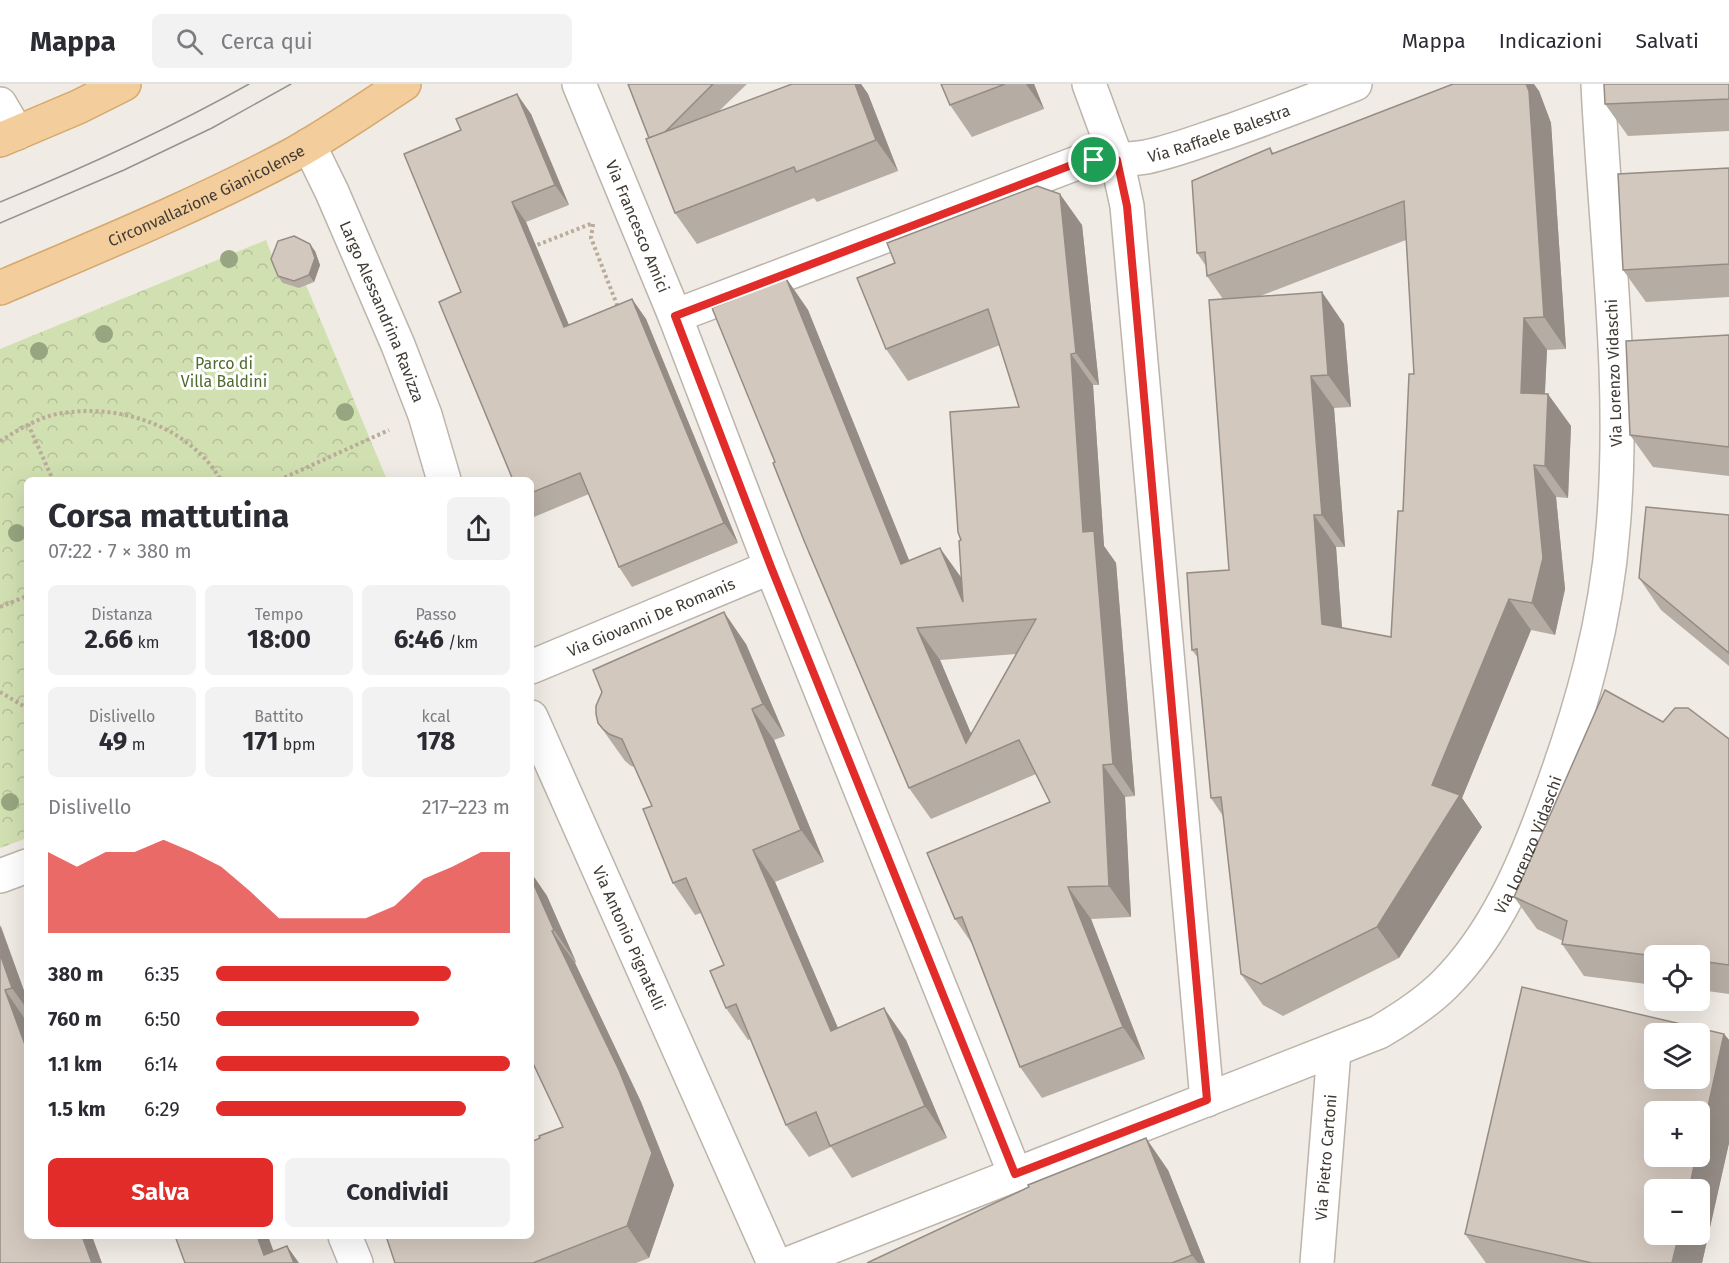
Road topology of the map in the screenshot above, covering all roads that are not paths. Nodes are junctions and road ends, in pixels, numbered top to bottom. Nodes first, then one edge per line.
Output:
1 (124, 84) edge
2 (404, 84) edge
3 (579, 84) edge
4 (1089, 84) edge
5 (1355, 84) edge
6 (1599, 84) edge
7 (0, 104) edge
8 (9, 137) edge
9 (309, 145) junction
10 (1117, 160) junction
11 (0, 288) edge
12 (675, 316) junction
13 (443, 477) edge
14 (771, 567) junction
15 (534, 666) edge
16 (534, 724) edge
17 (24, 867) edge
18 (0, 876) edge
19 (1334, 1051) junction
20 (1207, 1100) junction
21 (1015, 1174) junction
22 (346, 1239) edge
23 (356, 1263) edge
24 (774, 1263) edge
25 (789, 1263) edge
26 (1317, 1263) edge

1 - 8 main road
2 - 9 main road, Circonvallazione Gianicolense
3 - 12 street, Via Francesco Amici
4 - 10 street
5 - 10 street, Via Raffaele Balestra
6 - 19 street, Via Lorenzo Vidaschi
7 - 8 street
9 - 11 main road, Circonvallazione Gianicolense
9 - 13 street, Largo Alessandrina Ravizza
10 - 12 street, Via Raffaele Balestra
10 - 20 street
12 - 14 street, Via Francesco Amici
14 - 15 street, Via Giovanni De Romanis
14 - 21 street, Via Francesco Amici
16 - 24 street, Via Antonio Pignatelli
17 - 18 street
19 - 20 street, Via Lorenzo Vidaschi
19 - 26 street, Via Pietro Cartoni
20 - 21 street, Via Lorenzo Vidaschi
21 - 25 street, Via Lorenzo Vidaschi
22 - 23 street

